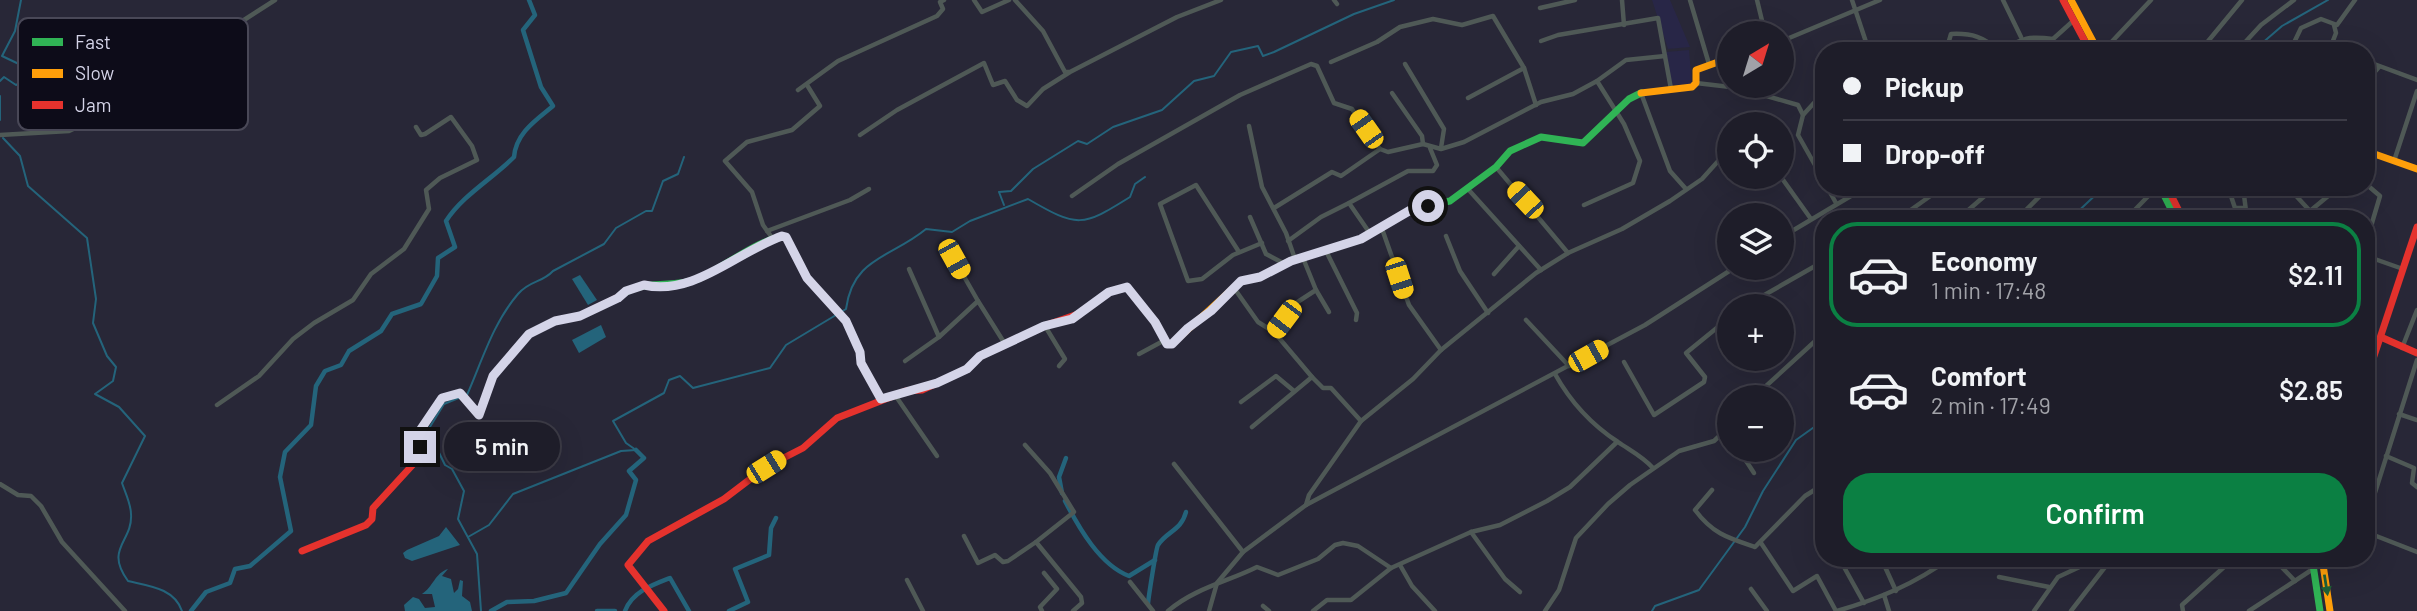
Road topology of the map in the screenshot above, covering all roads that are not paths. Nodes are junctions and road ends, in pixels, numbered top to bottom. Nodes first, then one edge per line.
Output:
1 (275, 0) edge
2 (944, 0) edge
3 (974, 0) edge
4 (1009, 0) edge
5 (1015, 0) edge
6 (1221, 0) edge
7 (1575, 0) edge
8 (1622, 0) edge
9 (1690, 0) edge
10 (1757, 0) edge
11 (1852, 0) edge
12 (1880, 0) edge
13 (2003, 0) edge
14 (2063, 0) edge
15 (2071, 0) edge
16 (2151, 0) edge
17 (2242, 0) edge
18 (2294, 0) edge
19 (2355, 0) edge
20 (1540, 8) dead end
21 (1857, 10) junction
22 (247, 18) edge
23 (2073, 20) junction
24 (1762, 21) edge
25 (1624, 25) junction
26 (2334, 25) junction
27 (1794, 36) edge
28 (2021, 37) junction
29 (1541, 41) dead end
30 (1866, 42) edge
31 (1949, 42) edge
32 (1988, 42) edge
33 (2014, 42) edge
34 (2088, 42) edge
35 (2089, 42) edge
36 (2110, 42) edge
37 (2207, 42) edge
38 (2245, 42) edge
39 (2294, 42) edge
40 (2333, 42) edge
41 (1665, 56) junction
42 (1331, 62) dead end
43 (1717, 62) edge
44 (1405, 64) dead end
45 (1709, 64) junction
46 (2375, 65) edge
47 (2379, 67) junction
48 (1524, 68) junction
49 (1070, 72) junction
50 (2375, 72) edge
51 (2417, 80) edge
52 (1597, 82) junction
53 (1696, 83) junction
54 (807, 85) junction
55 (1671, 89) junction
56 (798, 90) dead end
57 (2417, 91) edge
58 (1392, 93) dead end
59 (1641, 93) junction
60 (1468, 98) dead end
61 (1815, 102) edge
62 (1536, 105) junction
63 (1615, 110) junction
64 (1803, 115) junction
65 (1249, 126) dead end
66 (416, 127) dead end
67 (71, 130) edge
68 (0, 135) edge
69 (860, 135) dead end
70 (1423, 144) junction
71 (1430, 147) junction
72 (1380, 149) junction
73 (1441, 149) junction
74 (2375, 154) edge
75 (1814, 160) edge
76 (2394, 161) junction
77 (1717, 162) edge
78 (1496, 167) junction
79 (2417, 169) edge
80 (1466, 188) junction
81 (869, 189) dead end
82 (1686, 189) junction
83 (1790, 189) edge
84 (2375, 192) edge
85 (1072, 195) dead end
86 (1832, 196) edge
87 (1849, 196) edge
88 (1930, 196) edge
89 (1982, 196) edge
90 (2040, 196) edge
91 (2150, 196) edge
92 (2231, 196) edge
93 (2243, 196) edge
94 (2296, 196) edge
95 (2328, 196) edge
96 (1349, 203) junction
97 (1836, 203) junction
98 (1584, 205) dead end
99 (1274, 208) junction
100 (2244, 208) joint
101 (1825, 210) edge
102 (1911, 210) edge
103 (1968, 210) edge
104 (2026, 210) edge
105 (2135, 210) edge
106 (2309, 210) edge
107 (2311, 210) edge
108 (2375, 213) edge
109 (1815, 216) edge
110 (1250, 217) dead end
111 (1811, 219) junction
112 (1380, 226) junction
113 (2417, 227) edge
114 (1794, 230) edge
115 (766, 231) junction
116 (1369, 232) junction
117 (1446, 236) dead end
118 (773, 239) junction
119 (1288, 241) junction
120 (1262, 243) junction
121 (1519, 246) junction
122 (1326, 251) junction
123 (1239, 252) junction
124 (1568, 253) junction
125 (954, 259) dead end
126 (1299, 259) junction
127 (2375, 259) edge
128 (1286, 264) junction
129 (1815, 266) edge
130 (908, 269) dead end
131 (1541, 270) junction
132 (2404, 270) junction
133 (1494, 274) dead end
134 (1717, 279) edge
135 (1234, 287) junction
136 (1316, 290) junction
137 (1766, 294) edge
138 (979, 302) junction
139 (2417, 310) edge
140 (1329, 312) dead end
141 (1488, 313) junction
142 (1356, 320) dead end
143 (1526, 320) dead end
144 (1044, 326) junction
145 (1717, 328) edge
146 (1274, 332) junction
147 (939, 337) junction
148 (2383, 338) junction
149 (1165, 340) junction
150 (1815, 341) edge
151 (1005, 344) junction
152 (2403, 348) junction
153 (1441, 350) junction
154 (2417, 353) edge
155 (1139, 354) dead end
156 (2375, 355) edge
157 (2417, 360) edge
158 (905, 361) dead end
159 (1624, 362) dead end
160 (1059, 366) dead end
161 (1569, 366) junction
162 (1555, 374) junction
163 (1312, 377) junction
164 (1767, 385) edge
165 (1294, 391) junction
166 (895, 395) junction
167 (881, 399) junction
168 (1241, 402) dead end
169 (218, 405) dead end
170 (2399, 414) junction
171 (2417, 420) edge
172 (1361, 421) junction
173 (1252, 427) dead end
174 (1717, 439) edge
175 (1617, 442) junction
176 (1025, 445) dead end
177 (937, 456) dead end
178 (2386, 456) junction
179 (1747, 462) edge
180 (1174, 464) dead end
181 (1653, 468) junction
182 (1754, 473) dead end
183 (0, 484) edge
184 (2417, 487) edge
185 (1815, 490) edge
186 (1712, 491) dead end
187 (2375, 492) edge
188 (1306, 505) junction
189 (1471, 532) junction
190 (2375, 535) edge
191 (964, 536) dead end
192 (1036, 542) junction
193 (1760, 543) junction
194 (2416, 550) edge
195 (302, 551) dead end
196 (1243, 552) junction
197 (1400, 565) junction
198 (1844, 567) edge
199 (1885, 567) edge
200 (1938, 567) edge
201 (2076, 567) edge
202 (2105, 567) edge
203 (2224, 567) edge
204 (2282, 567) edge
205 (2323, 567) edge
206 (1391, 568) junction
207 (2313, 569) joint
208 (1044, 573) dead end
209 (1999, 577) dead end
210 (907, 580) dead end
211 (2295, 581) junction
212 (1130, 582) dead end
213 (1217, 583) junction
214 (2049, 587) junction
215 (1751, 589) dead end
216 (1896, 591) junction
217 (1520, 592) dead end
218 (1884, 595) junction
219 (1864, 603) junction
220 (1263, 606) dead end
221 (125, 611) edge
222 (664, 611) edge
223 (923, 611) edge
224 (1042, 611) edge
225 (1073, 611) edge
226 (1153, 611) edge
227 (1168, 611) edge
228 (1209, 611) edge
229 (1269, 611) edge
230 (1313, 611) edge
231 (1435, 611) edge
232 (1545, 611) edge
233 (1766, 611) edge
234 (1837, 611) edge
235 (1889, 611) edge
236 (2034, 611) edge
237 (2071, 611) edge
238 (2183, 611) edge
239 (2249, 611) edge
240 (2320, 611) edge
241 (2330, 611) edge

1 - 22 street
2 - 54 street
3 - 4 street
5 - 49 street
6 - 49 street
7 - 20 street
8 - 25 street
9 - 45 street
10 - 24 street
11 - 21 street
12 - 21 street
13 - 28 street
14 - 23 street
15 - 35 street
16 - 36 street
17 - 37 street
18 - 38 street
19 - 26 street
21 - 27 street
21 - 30 street
23 - 28 street
23 - 34 street
25 - 29 street
25 - 41 street
26 - 39 street
26 - 40 street
28 - 33 street
31 - 32 street
41 - 52 street
41 - 55 street
42 - 48 street
43 - 45 street
44 - 73 street
45 - 53 street
46 - 47 street
47 - 50 street
47 - 51 street
48 - 60 street
48 - 62 street
49 - 69 street
52 - 62 street
52 - 63 street
53 - 55 street
53 - 64 street
54 - 56 street
54 - 115 street
55 - 59 street
57 - 76 street
58 - 70 street
59 - 63 street
59 - 82 street
61 - 64 street
62 - 73 street
63 - 78 street
63 - 98 street
64 - 75 street
65 - 99 street
66 - 169 street
67 - 68 street
70 - 71 street
70 - 72 street
71 - 73 street
71 - 96 street
72 - 85 street
72 - 99 street
74 - 76 street
76 - 79 street
77 - 82 street
78 - 80 street
78 - 124 street
80 - 112 street
80 - 121 street
81 - 115 street
82 - 124 street
83 - 111 street
84 - 108 street
86 - 97 street
87 - 97 street
88 - 102 street
89 - 103 street
90 - 104 street
91 - 105 street
92 - 100 street
93 - 100 street
94 - 106 street
95 - 107 street
96 - 116 street
96 - 119 street
97 - 101 street
99 - 119 street
109 - 111 street
110 - 120 street
111 - 114 street
112 - 116 street
112 - 153 street
113 - 132 street
115 - 118 street
116 - 122 street
117 - 141 street
118 - 167 street
118 - 195 street
119 - 126 street
120 - 123 street
120 - 128 street
121 - 131 street
121 - 133 street
122 - 126 street
122 - 142 street
123 - 123 street
124 - 131 street
125 - 138 street
126 - 128 street
126 - 136 street
127 - 132 street
128 - 135 street
129 - 137 street
130 - 147 street
131 - 141 street
132 - 148 street
134 - 161 street
135 - 146 street
135 - 149 street
136 - 140 street
136 - 146 street
138 - 147 street
138 - 151 street
139 - 152 street
141 - 153 street
143 - 161 street
144 - 149 street
144 - 151 street
144 - 160 street
145 - 159 street
146 - 163 street
147 - 158 street
148 - 152 street
148 - 156 street
149 - 155 street
150 - 164 street
151 - 166 street
152 - 154 street
153 - 172 street
157 - 170 street
161 - 162 street
162 - 175 street
162 - 188 street
163 - 165 street
163 - 172 street
165 - 168 street
165 - 173 street
166 - 167 street
166 - 177 street
167 - 222 street
170 - 171 street
170 - 178 street
172 - 188 street
174 - 181 street
175 - 181 street
175 - 189 street
176 - 192 street
178 - 184 street
178 - 187 street
179 - 182 street
180 - 196 street
181 - 232 street
183 - 221 street
185 - 193 street
186 - 193 street
188 - 196 street
189 - 197 street
189 - 217 street
190 - 194 street
191 - 192 street
192 - 225 street
193 - 234 street
196 - 213 street
197 - 206 street
197 - 231 street
198 - 219 street
199 - 216 street
200 - 216 street
201 - 214 street
202 - 237 street
203 - 238 street
204 - 211 street
205 -> 241 street
206 - 213 street
206 - 230 street
207 - 211 street
207 - 240 street
208 - 224 street
209 - 214 street
210 - 223 street
211 - 239 street
212 - 226 street
213 - 227 street
213 - 228 street
214 - 236 street
215 - 233 street
216 - 218 street
218 - 219 street
218 - 235 street
219 - 234 street
220 - 229 street

